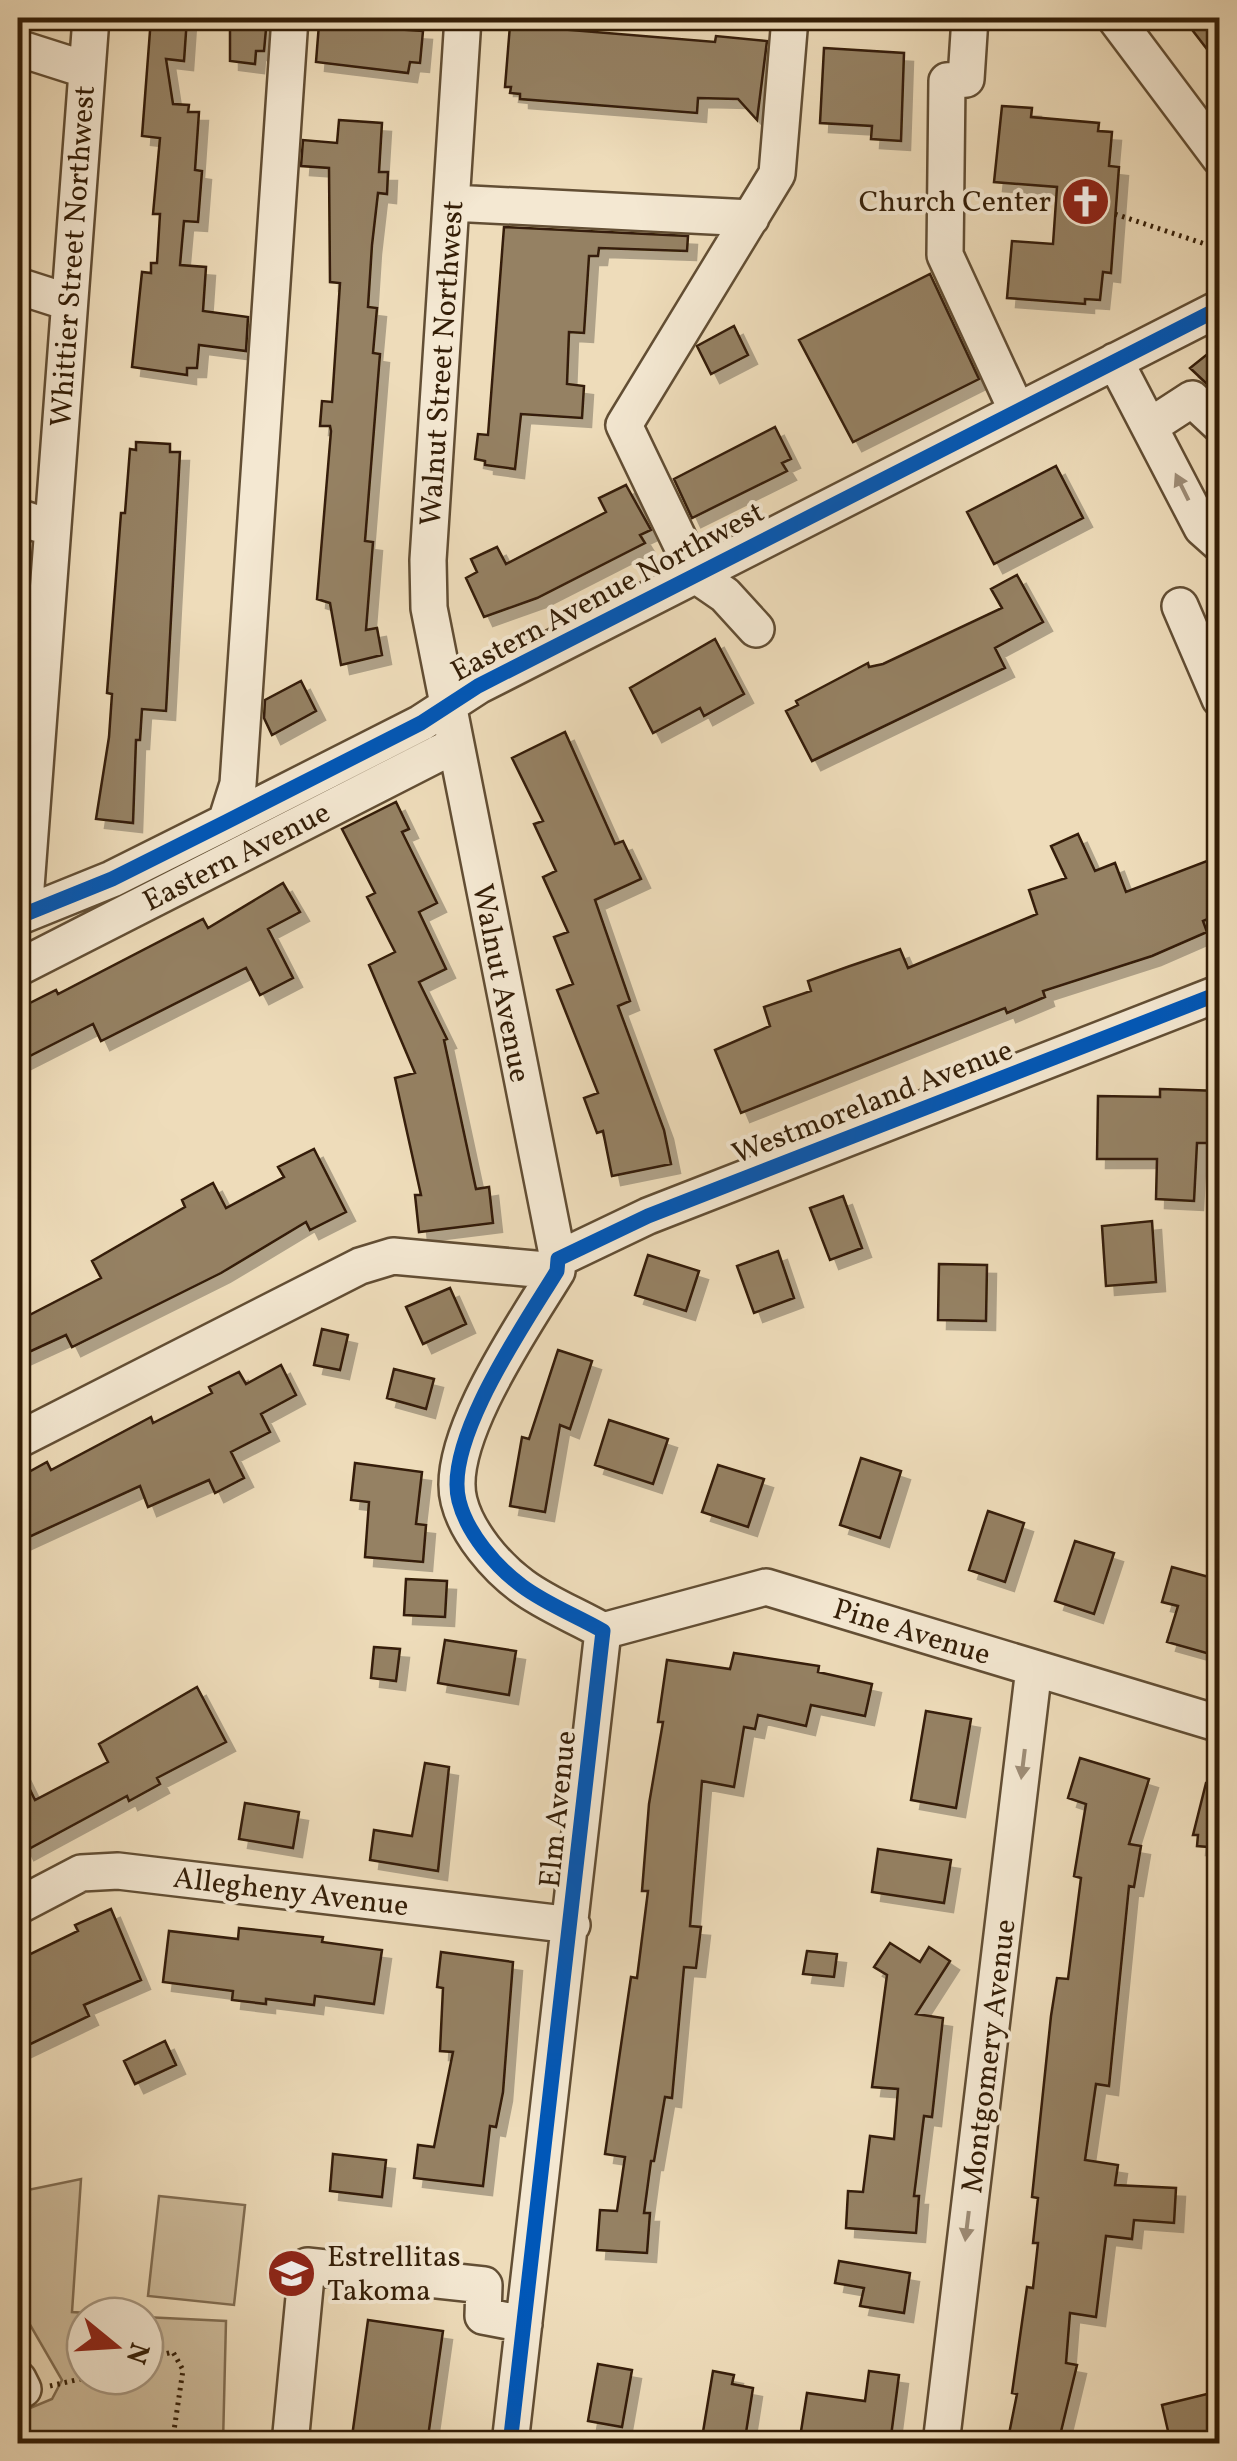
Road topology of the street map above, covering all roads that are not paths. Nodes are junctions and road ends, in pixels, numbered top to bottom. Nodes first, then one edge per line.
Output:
1 (91, 18) edge
2 (290, 18) edge
3 (463, 18) edge
4 (790, 18) edge
5 (949, 18) edge
6 (970, 18) edge
7 (1114, 18) edge
8 (18, 48) edge
9 (87, 70) junction
10 (956, 80) junction
11 (1220, 158) edge
12 (450, 204) junction
13 (750, 218) junction
14 (18, 286) edge
15 (68, 302) junction
16 (1220, 308) edge
17 (1115, 360) junction
18 (1016, 411) junction
19 (1152, 425) junction
20 (1220, 425) edge
21 (18, 517) edge
22 (51, 528) junction
23 (1220, 544) edge
24 (696, 574) junction
25 (1180, 606) dead end
26 (756, 629) dead end
27 (1220, 699) edge
28 (447, 706) junction
29 (27, 731) edge
30 (455, 746) junction
31 (226, 822) junction
32 (21, 916) edge
33 (18, 968) edge
34 (1220, 993) edge
35 (557, 1265) junction
36 (18, 1440) edge
37 (603, 1630) junction
38 (1034, 1668) junction
39 (1220, 1724) edge
40 (18, 1906) edge
41 (572, 1925) junction
42 (524, 2324) junction
43 (290, 2444) edge
44 (510, 2444) edge
45 (941, 2444) edge

1 - 9 street, Whittier Street Northwest
2 - 31 street
3 - 12 street, Walnut Street Northwest
4 - 13 street
5 - 10 street
6 - 10 street
7 - 11 street
8 - 9 street
9 - 15 street, Whittier Street Northwest
10 - 18 street
12 - 13 street
12 - 28 street, Walnut Street Northwest
13 - 24 street
14 - 15 street
15 - 22 street, Whittier Street Northwest
16 - 17 street, Eastern Avenue Northwest
17 - 18 street, Eastern Avenue Northwest
17 - 19 street
18 - 24 street, Eastern Avenue Northwest
19 - 20 street
23 -> 19 street
21 - 22 street
22 - 29 street, Whittier Street Northwest
24 - 26 street
24 - 28 street, Eastern Avenue Northwest
25 - 27 street
28 - 30 street, Walnut Avenue
28 - 31 street, Eastern Avenue Northwest
29 - 32 street, Whittier Street Northwest
30 - 33 street, Eastern Avenue
30 - 35 street, Walnut Avenue
31 - 32 street, Eastern Avenue Northwest
34 - 35 street, Westmoreland Avenue
35 - 36 street
35 - 37 street
37 - 38 street, Pine Avenue
37 - 41 street, Elm Avenue
38 - 39 street, Pine Avenue
38 -> 45 street, Montgomery Avenue
40 - 41 street, Allegheny Avenue
41 - 42 street, Elm Avenue
42 - 43 street
42 - 44 street, Elm Avenue

